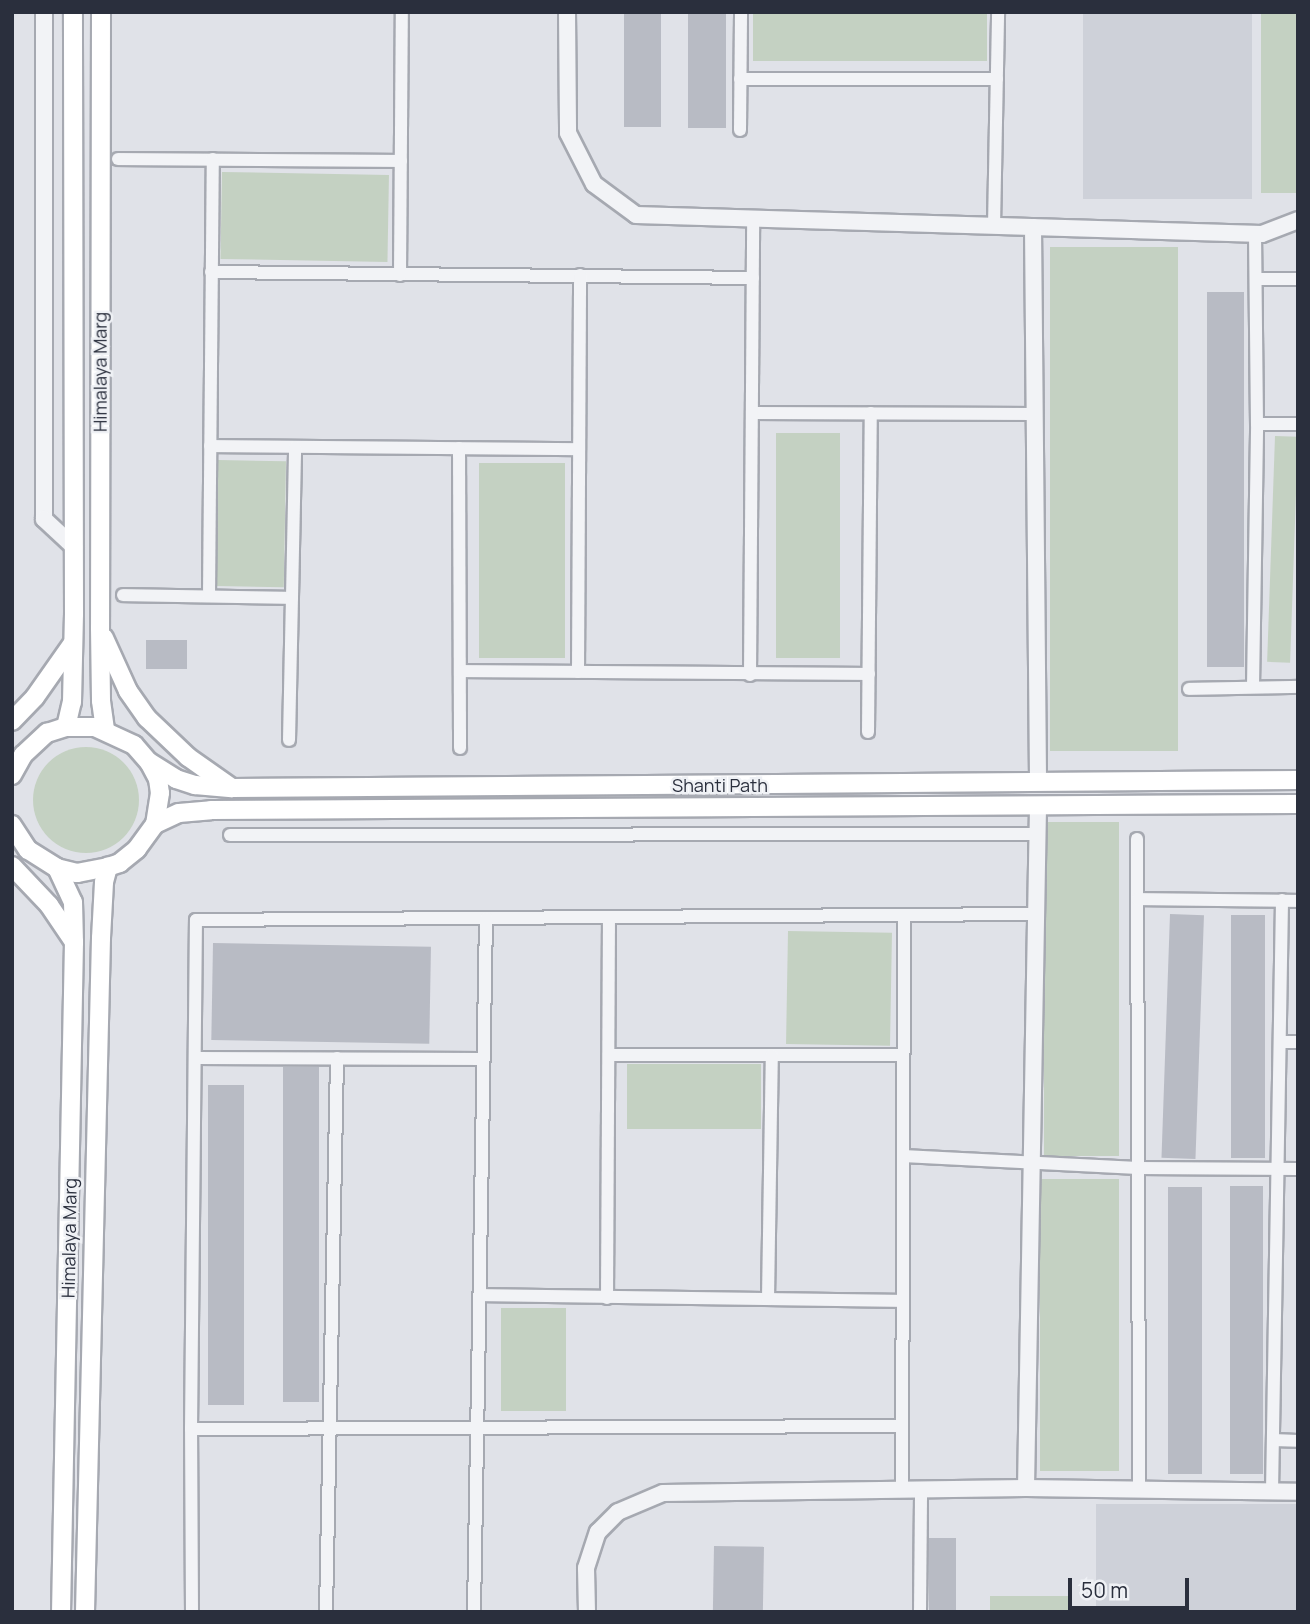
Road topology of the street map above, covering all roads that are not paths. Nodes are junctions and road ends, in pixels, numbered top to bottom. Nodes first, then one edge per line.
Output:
1 (44, 12) edge
2 (73, 12) edge
3 (101, 12) edge
4 (402, 12) edge
5 (567, 12) edge
6 (741, 12) edge
7 (998, 12) edge
8 (740, 79) junction
9 (997, 79) junction
10 (740, 130) dead end
11 (118, 159) dead end
12 (213, 159) junction
13 (401, 161) junction
14 (753, 219) junction
15 (1298, 220) edge
16 (994, 226) junction
17 (1032, 227) junction
18 (1255, 234) junction
19 (211, 272) junction
20 (400, 275) junction
21 (580, 275) junction
22 (753, 278) junction
23 (1256, 279) junction
24 (1298, 279) edge
25 (871, 413) junction
26 (752, 414) junction
27 (1035, 414) junction
28 (1257, 424) junction
29 (1298, 424) edge
30 (210, 446) junction
31 (295, 447) junction
32 (459, 448) junction
33 (579, 449) junction
34 (74, 547) junction
35 (123, 595) dead end
36 (209, 596) junction
37 (292, 598) junction
38 (100, 628) junction
39 (73, 643) junction
40 (460, 671) junction
41 (578, 672) junction
42 (869, 674) junction
43 (750, 675) junction
44 (1253, 687) junction
45 (1298, 687) edge
46 (1189, 689) dead end
47 (12, 721) edge
48 (66, 727) junction
49 (104, 731) junction
50 (868, 732) dead end
51 (289, 740) dead end
52 (460, 748) dead end
53 (149, 762) junction
54 (12, 774) edge
55 (1298, 780) edge
56 (1038, 782) junction
57 (232, 788) junction
58 (1298, 804) edge
59 (1038, 806) junction
60 (155, 824) junction
61 (12, 827) edge
62 (1037, 834) junction
63 (230, 835) dead end
64 (1137, 839) dead end
65 (12, 866) edge
66 (108, 867) junction
67 (57, 868) junction
68 (1138, 899) junction
69 (1282, 900) junction
70 (1298, 901) edge
71 (1036, 914) junction
72 (904, 915) junction
73 (486, 918) junction
74 (609, 918) junction
75 (75, 942) junction
76 (1280, 1042) junction
77 (1298, 1042) edge
78 (608, 1055) junction
79 (772, 1055) junction
80 (903, 1055) junction
81 (195, 1058) junction
82 (337, 1059) junction
83 (484, 1059) junction
84 (903, 1156) junction
85 (1033, 1163) junction
86 (1138, 1168) junction
87 (1278, 1169) junction
88 (1298, 1169) edge
89 (480, 1295) junction
90 (607, 1298) junction
91 (768, 1299) junction
92 (902, 1301) junction
93 (902, 1426) junction
94 (477, 1428) junction
95 (191, 1429) junction
96 (329, 1429) junction
97 (1273, 1440) junction
98 (1298, 1441) edge
99 (1026, 1488) junction
100 (902, 1490) junction
101 (921, 1490) junction
102 (1139, 1490) junction
103 (1272, 1492) junction
104 (1298, 1492) edge
105 (61, 1612) edge
106 (85, 1612) edge
107 (192, 1612) edge
108 (326, 1612) edge
109 (474, 1612) edge
110 (587, 1612) edge
111 (920, 1612) edge

1 - 34 street
2 - 34 main road, Himalaya Marg
3 - 38 main road, Himalaya Marg
4 - 13 street
5 - 14 street
6 - 8 street
7 - 9 street
8 - 9 street
8 - 10 street
9 - 16 street
11 - 12 street
12 - 13 street
12 - 19 street
13 - 20 street
14 - 16 street
14 - 22 street
15 - 18 street
16 - 17 street
17 - 18 street
17 - 27 street
18 - 23 street
19 - 20 street
19 - 30 street
20 - 21 street
21 - 22 street
21 - 33 street
22 - 26 street
23 - 24 street
23 - 28 street
25 - 26 street
25 - 27 street
25 - 42 street
26 - 43 street
27 - 56 street
28 - 29 street
28 - 44 street
30 - 31 street
30 - 36 street
31 - 32 street
31 - 37 street
32 - 33 street
32 - 40 street
33 - 41 street
34 - 39 main road, Himalaya Marg
35 - 36 street
36 - 37 street
37 - 51 street
38 - 49 main road, Himalaya Marg
38 - 57 main road
39 - 47 main road
39 - 48 main road, Himalaya Marg
40 - 41 street
40 - 52 street
41 - 43 street
42 - 43 street
42 - 50 street
44 - 45 street
44 - 46 street
48 - 49 main road
48 - 54 main road
49 - 53 main road, Shanti Path
53 - 57 main road, Shanti Path
53 - 60 main road
55 - 56 main road, Shanti Path
56 - 57 main road, Shanti Path
58 - 59 main road
59 - 60 main road
59 - 62 street
60 - 66 main road
61 - 67 main road
62 - 63 street
62 - 71 street
64 - 68 street
65 - 75 main road
66 - 67 main road
66 - 106 main road, Himalaya Marg
67 - 75 main road, Himalaya Marg
68 - 69 street
68 - 86 street
69 - 70 street
69 - 76 street
71 - 72 street
71 - 85 street
72 - 74 street
72 - 80 street
73 - 74 street
73 - 81 street
73 - 83 street
74 - 78 street
75 - 105 main road, Himalaya Marg
76 - 77 street
76 - 87 street
78 - 79 street
78 - 90 street
79 - 80 street
79 - 91 street
80 - 84 street
81 - 82 street
81 - 95 street
82 - 83 street
82 - 96 street
83 - 89 street
84 - 85 street
84 - 92 street
85 - 86 street
85 - 99 street
86 - 87 street
86 - 102 street
87 - 88 street
87 - 97 street
89 - 90 street
89 - 94 street
90 - 91 street
91 - 92 street
92 - 93 street
93 - 94 street
93 - 100 street
94 - 96 street
94 - 109 street
95 - 96 street
95 - 107 street
96 - 108 street
97 - 98 street
97 - 103 street
99 - 101 street
99 - 102 street
100 - 101 street
100 - 110 street
101 - 111 street
102 - 103 street
103 - 104 street

